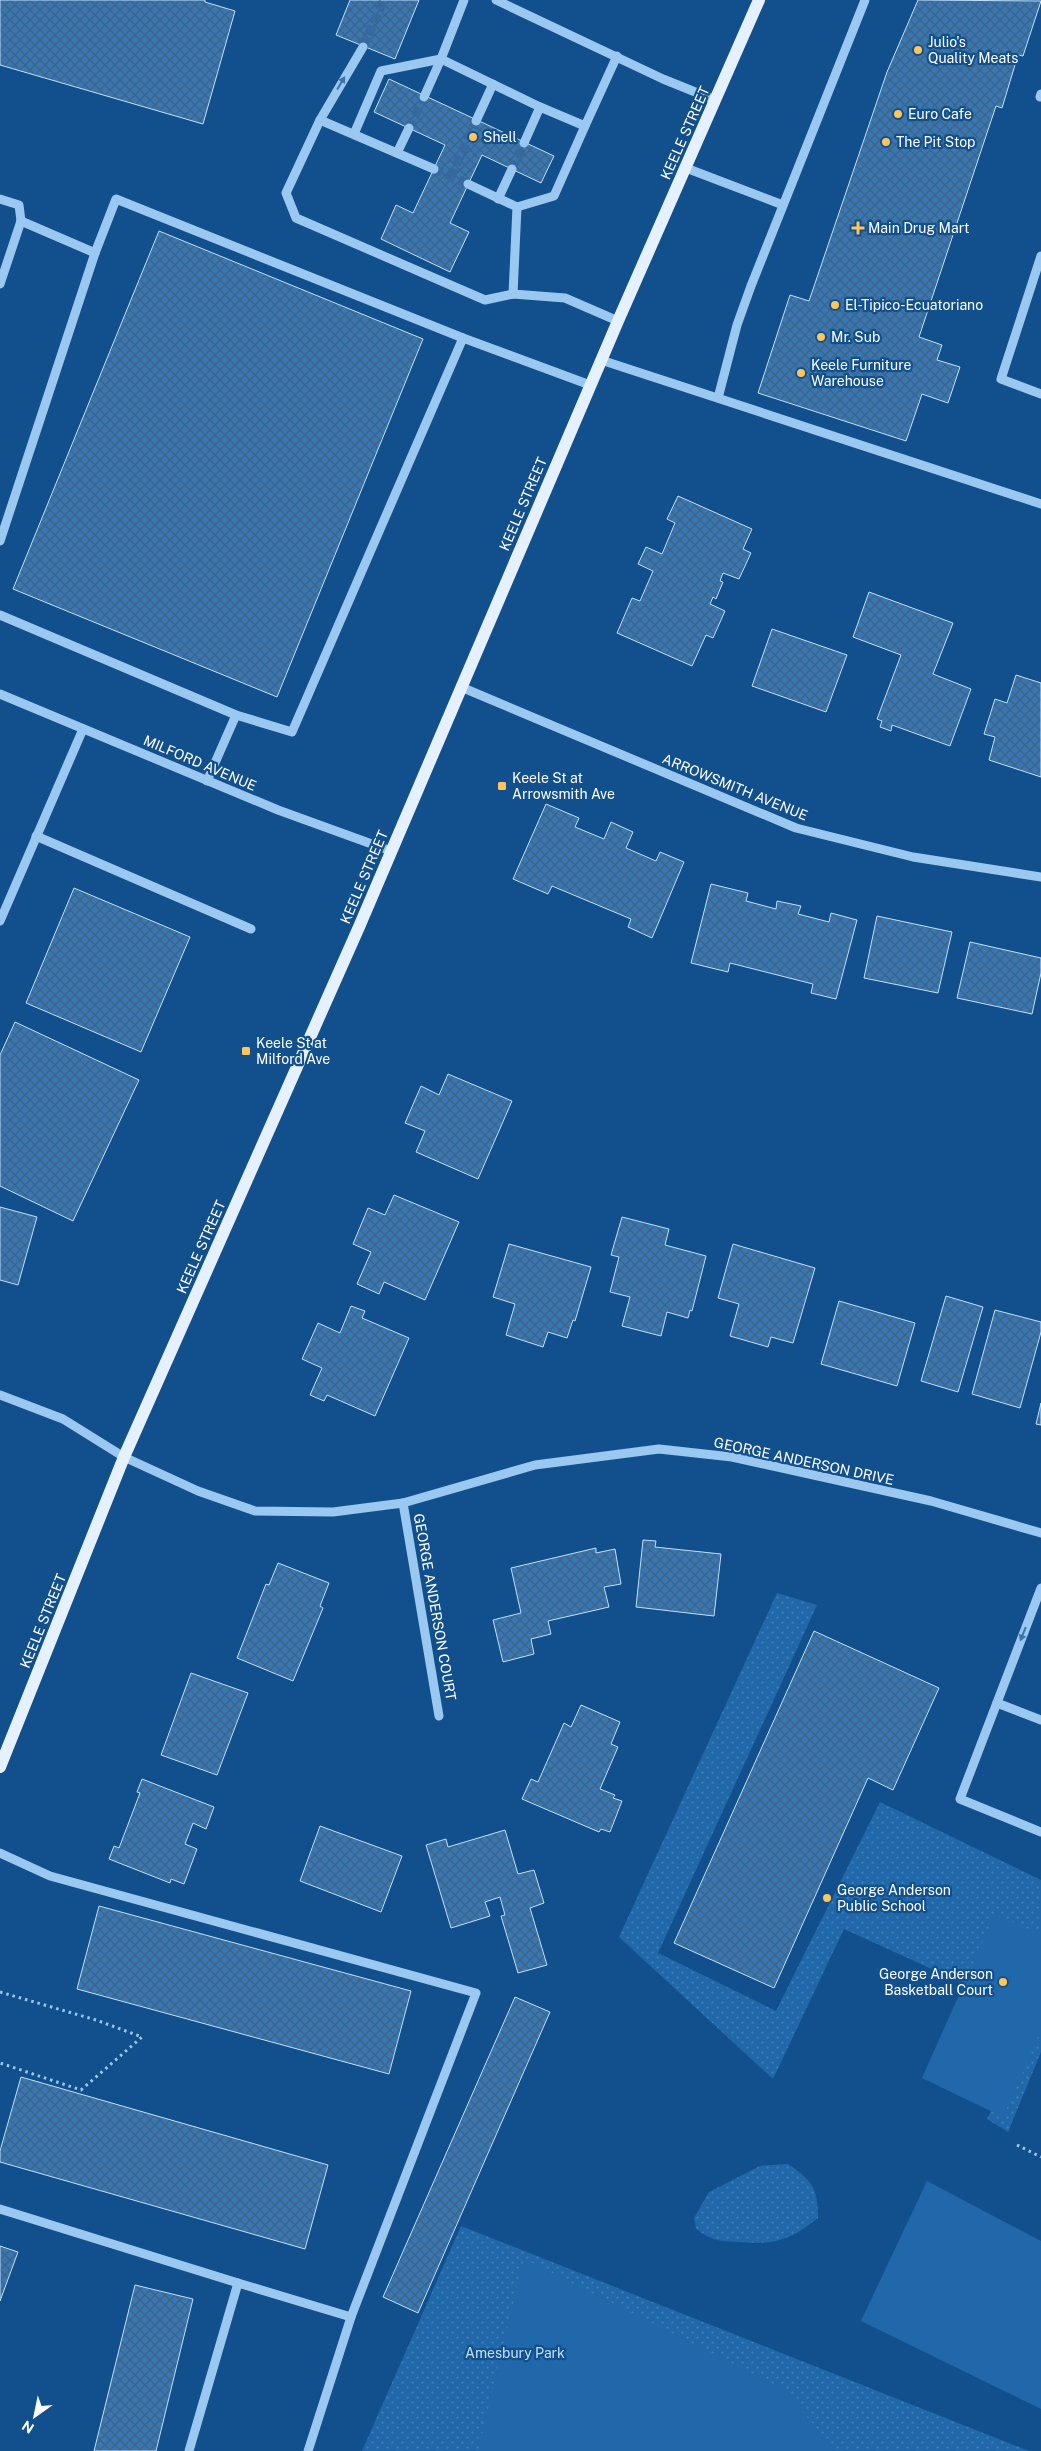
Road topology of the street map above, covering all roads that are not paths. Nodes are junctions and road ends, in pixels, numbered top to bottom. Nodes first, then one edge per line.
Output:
1 (464, 0) edge
2 (496, 0) edge
3 (759, 0) edge
4 (865, 0) edge
5 (363, 47) tunnel mouth
6 (617, 56) junction
7 (441, 59) junction
8 (493, 84) junction
9 (424, 97) tunnel mouth
10 (715, 100) junction
11 (540, 107) junction
12 (320, 120) junction
13 (476, 121) tunnel mouth
14 (585, 126) junction
15 (409, 128) tunnel mouth
16 (354, 134) junction
17 (524, 143) tunnel mouth
18 (397, 153) junction
19 (686, 168) junction
20 (434, 169) tunnel mouth
21 (512, 169) tunnel mouth
22 (468, 184) tunnel mouth
23 (0, 199) edge
24 (498, 199) junction
25 (783, 205) junction
26 (517, 207) junction
27 (22, 221) junction
28 (95, 253) junction
29 (1041, 256) edge
30 (0, 284) edge
31 (514, 294) junction
32 (618, 321) junction
33 (463, 338) junction
34 (601, 360) junction
35 (590, 385) junction
36 (1041, 394) edge
37 (718, 398) junction
38 (1041, 504) edge
39 (0, 541) edge
40 (0, 615) edge
41 (462, 687) junction
42 (0, 694) edge
43 (236, 715) junction
44 (83, 729) junction
45 (207, 781) junction
46 (36, 836) junction
47 (391, 852) junction
48 (1041, 877) edge
49 (0, 921) edge
50 (251, 929) dead end
51 (0, 1395) edge
52 (124, 1457) junction
53 (403, 1503) junction
54 (1041, 1534) edge
55 (1041, 1588) edge
56 (997, 1703) junction
57 (439, 1716) dead end
58 (1041, 1720) edge
59 (0, 1767) edge
60 (1041, 1832) edge
61 (0, 1853) edge
62 (0, 2209) edge
63 (238, 2284) junction
64 (351, 2317) junction
65 (189, 2451) edge
66 (308, 2451) edge

1 - 7 street
2 - 6 street
3 - 10 main road, KEELE STREET
4 - 25 street
12 -> 5 street
6 - 10 street
6 - 14 street
7 - 8 street
7 - 9 street
7 - 16 street
8 - 11 street
8 - 13 street
10 - 19 main road, KEELE STREET
11 - 14 street
11 - 17 street
12 - 16 street
12 - 31 street
14 - 26 street
15 - 18 street
16 - 18 street
18 - 20 street
19 - 25 street
19 - 32 main road, KEELE STREET
21 - 24 street
22 - 24 street
23 - 27 street
24 - 26 street
25 - 37 street
26 - 31 street
27 - 28 street
27 - 30 street
28 - 33 street
28 - 39 street
29 - 36 street
31 - 32 street
32 - 34 main road, KEELE STREET
33 - 35 street
33 - 43 street
34 - 35 main road, KEELE STREET
34 - 37 street
35 - 41 main road, KEELE STREET
37 - 38 street
40 - 43 street
41 - 47 main road, KEELE STREET
41 - 48 street, ARROWSMITH AVENUE
42 - 44 street, MILFORD AVENUE
43 - 45 street
44 - 45 street, MILFORD AVENUE
44 - 46 street
45 - 47 street, MILFORD AVENUE
46 - 49 street
46 - 50 street
47 - 52 main road, KEELE STREET
51 - 52 street, GEORGE ANDERSON DRIVE
52 - 53 street, GEORGE ANDERSON DRIVE
52 - 59 main road, KEELE STREET
53 - 54 street, GEORGE ANDERSON DRIVE
53 - 57 street, GEORGE ANDERSON COURT
55 -> 56 street
56 - 58 street
56 - 60 street
61 - 64 street
62 - 63 street
63 - 64 street
63 - 65 street
64 - 66 street

